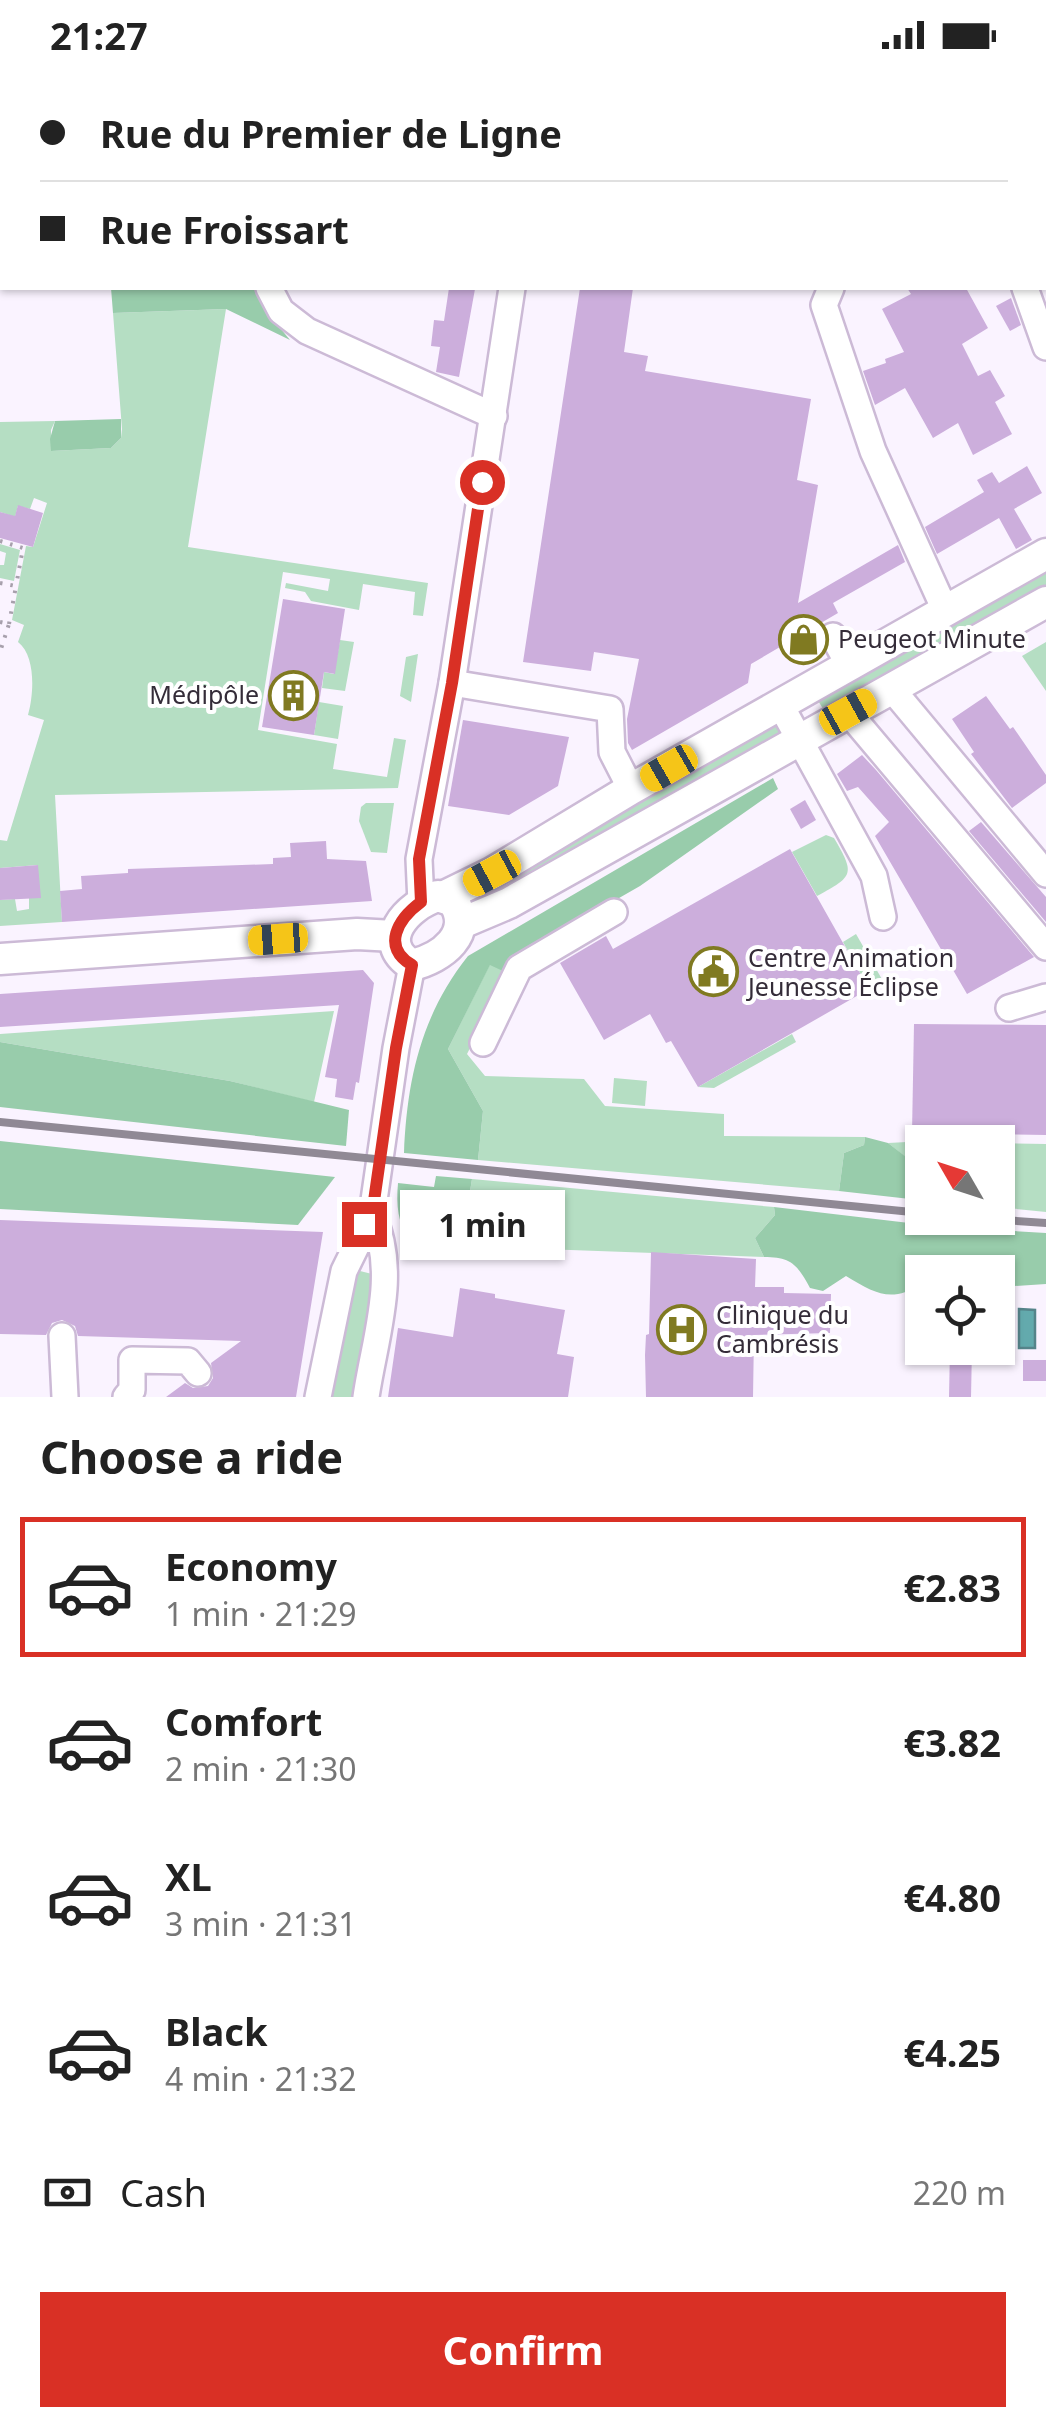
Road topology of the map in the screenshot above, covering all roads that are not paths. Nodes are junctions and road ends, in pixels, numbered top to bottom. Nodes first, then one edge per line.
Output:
1 (270, 290) edge
2 (512, 290) edge
3 (829, 290) edge
4 (1026, 290) edge
5 (1046, 347) edge
6 (494, 416) junction
7 (1046, 554) edge
8 (1046, 602) edge
9 (946, 610) junction
10 (833, 636) dead end
11 (849, 665) junction
12 (452, 683) junction
13 (892, 688) junction
14 (780, 704) junction
15 (848, 712) junction
16 (799, 740) junction
17 (631, 789) junction
18 (1046, 874) edge
19 (433, 899) junction
20 (614, 912) dead end
21 (882, 917) dead end
22 (462, 924) junction
23 (394, 936) junction
24 (1046, 947) edge
25 (0, 959) edge
26 (412, 965) junction
27 (1046, 996) edge
28 (1009, 1008) dead end
29 (483, 1043) dead end
30 (372, 1214) junction
31 (62, 1336) dead end
32 (198, 1373) dead end
33 (66, 1397) edge
34 (126, 1397) edge
35 (318, 1397) edge
36 (366, 1397) edge

1 - 6 street
2 - 6 street
3 - 9 street
4 - 5 street
6 - 12 street
7 - 9 main road
8 - 13 main road
9 - 11 main road
10 - 11 street
11 - 14 main road
12 - 17 street
12 - 19 street
13 - 15 main road
13 - 18 street
14 - 16 street
14 - 17 main road
15 - 16 main road
15 - 24 street
16 - 21 street
16 - 22 main road
17 - 19 main road
19 - 22 main road
19 - 23 main road
20 - 29 street
22 - 26 main road
23 - 25 main road
23 - 26 main road
26 - 30 street
27 - 28 street
30 - 35 street
30 - 36 street
31 - 33 street
32 - 34 street

